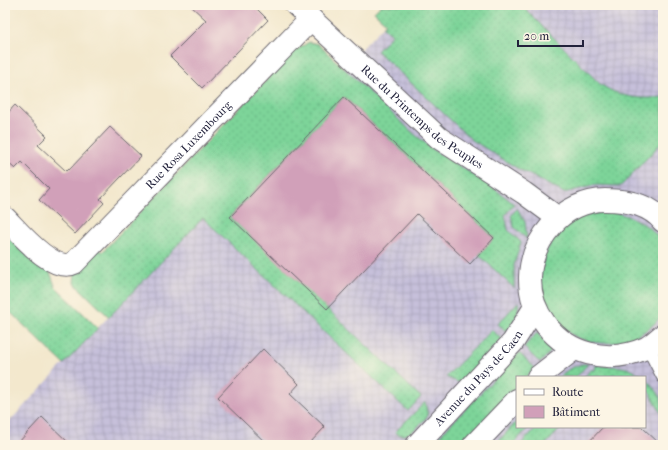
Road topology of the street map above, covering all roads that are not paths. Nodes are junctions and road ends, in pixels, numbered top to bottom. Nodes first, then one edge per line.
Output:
1 (303, 12) edge
2 (5, 218) edge
3 (558, 218) junction
4 (662, 218) edge
5 (535, 307) junction
6 (655, 341) edge
7 (574, 349) junction
8 (539, 376) edge
9 (663, 376) edge
10 (516, 401) edge
11 (417, 445) edge
12 (474, 445) edge

1 - 2 street, Rue Rosa Luxembourg
1 - 3 street, Rue du Printemps des Peuples
3 - 4 street
3 - 5 street
5 - 7 street
5 - 11 street, Avenue du Pays de Caen
6 - 7 street
6 - 9 lane
7 - 8 street
10 - 12 street

